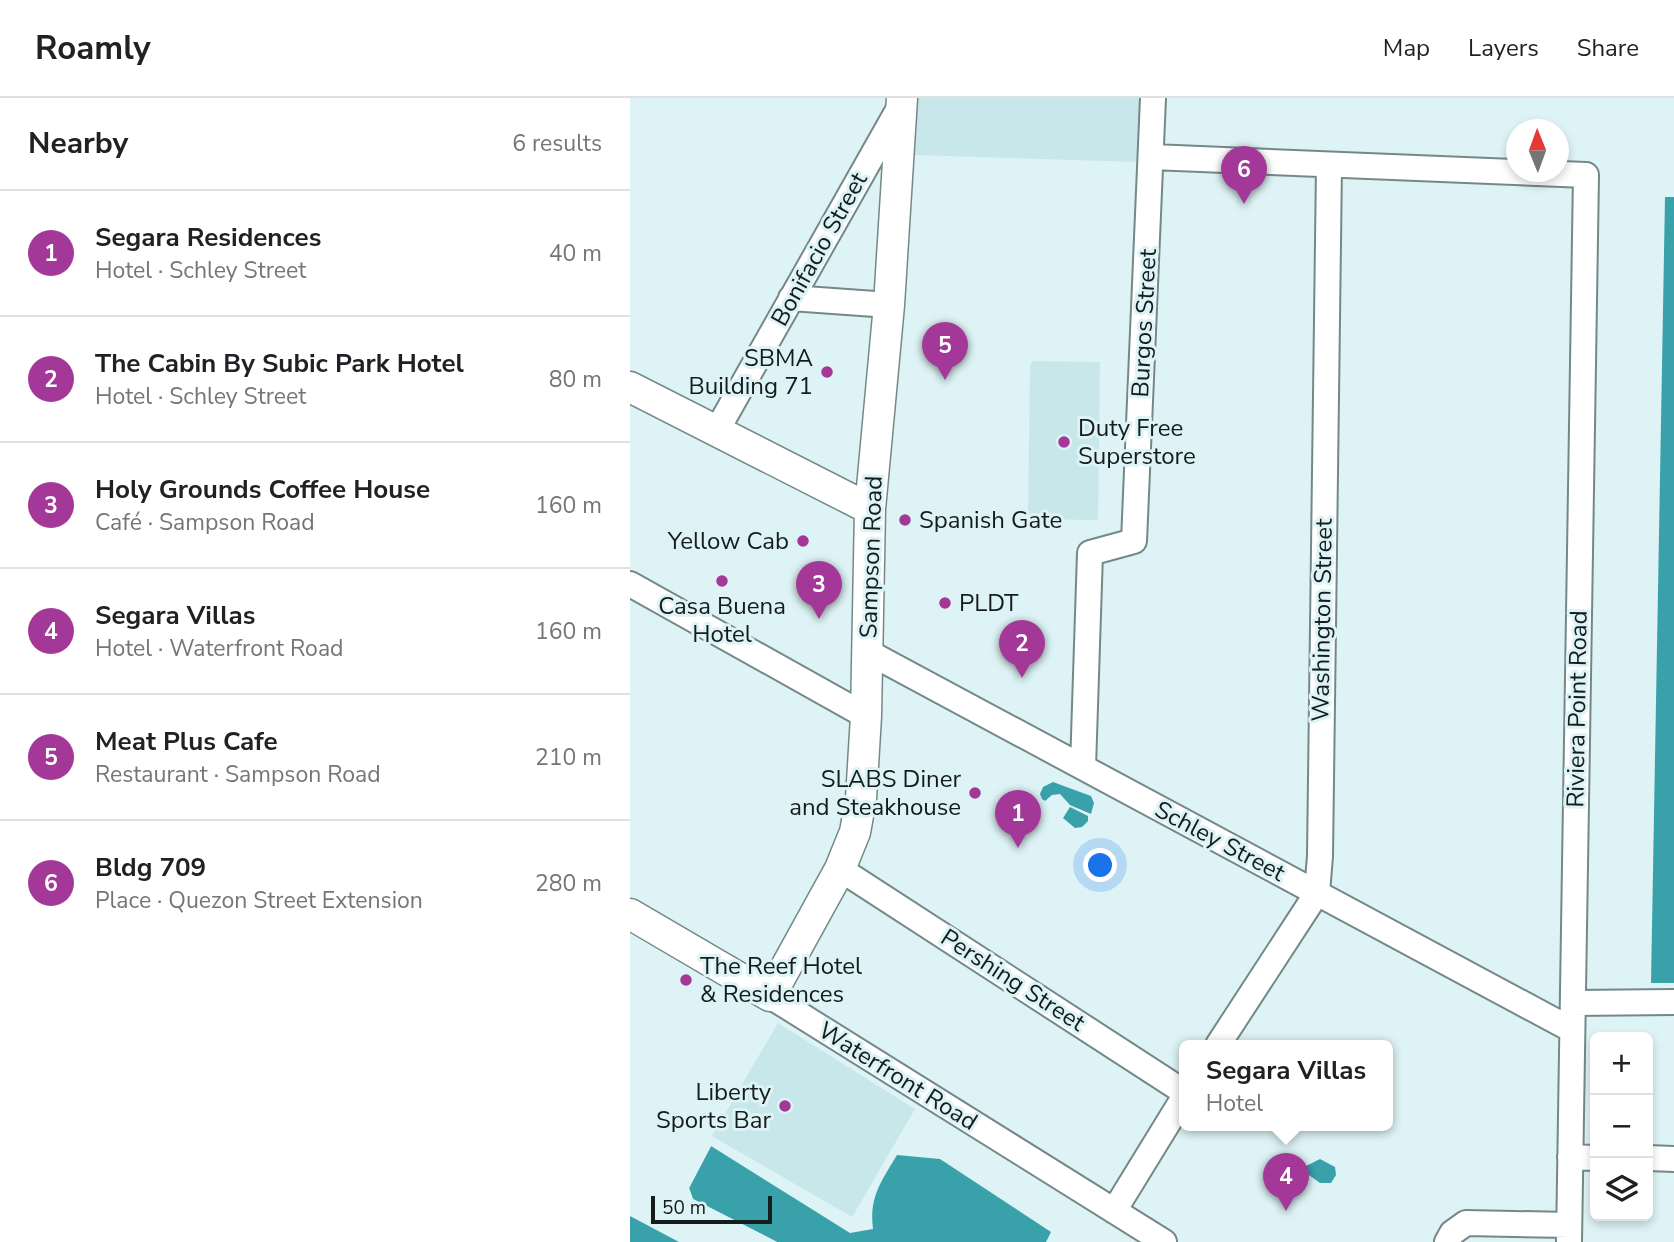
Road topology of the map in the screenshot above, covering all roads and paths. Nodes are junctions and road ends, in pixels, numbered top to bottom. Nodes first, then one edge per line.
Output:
1 (1153, 98) edge
2 (902, 100) edge
3 (1152, 157) junction
4 (1329, 166) junction
5 (792, 298) junction
6 (889, 305) junction
7 (630, 387) edge
8 (716, 432) junction
9 (870, 509) junction
10 (630, 584) edge
11 (868, 652) junction
12 (866, 716) junction
13 (1083, 767) junction
14 (840, 869) junction
15 (1317, 893) junction
16 (630, 914) edge
17 (770, 996) junction
18 (1674, 1002) edge
19 (1573, 1003) junction
20 (1572, 1030) junction
21 (1222, 1040) edge
22 (1179, 1088) edge
23 (1179, 1107) edge
24 (1570, 1157) junction
25 (1590, 1158) edge
26 (1653, 1158) edge
27 (1674, 1159) edge
28 (1114, 1211) junction
29 (1569, 1233) edge
30 (1164, 1242) edge
31 (1447, 1242) edge

1 - 3 street, Burgos Street
2 - 5 street, Bonifacio Street
2 - 6 main road, Sampson Road
3 - 4 street
3 - 13 street, Burgos Street
4 - 15 street, Washington Street
4 - 19 street, Riviera Point Road
5 - 6 street
5 - 8 street, Bonifacio Street
6 - 9 main road, Sampson Road
7 - 8 main road
8 - 9 main road
9 - 11 main road, Sampson Road
10 - 12 street
11 - 12 main road, Sampson Road
11 - 13 street, Schley Street
12 - 14 main road, Sampson Road
13 - 15 street, Schley Street
14 - 17 main road, Sampson Road
14 - 22 street, Pershing Street
15 - 20 street, Schley Street
15 - 21 street, Washington Street
16 - 17 main road, Waterfront Road
17 - 28 street, Waterfront Road
18 - 19 street
19 - 20 street, Riviera Point Road
20 - 24 street, Riviera Point Road
23 - 28 street
24 - 25 street
24 - 29 street, Riviera Point Road
26 - 27 street
28 - 30 street, Waterfront Road
29 - 31 street

